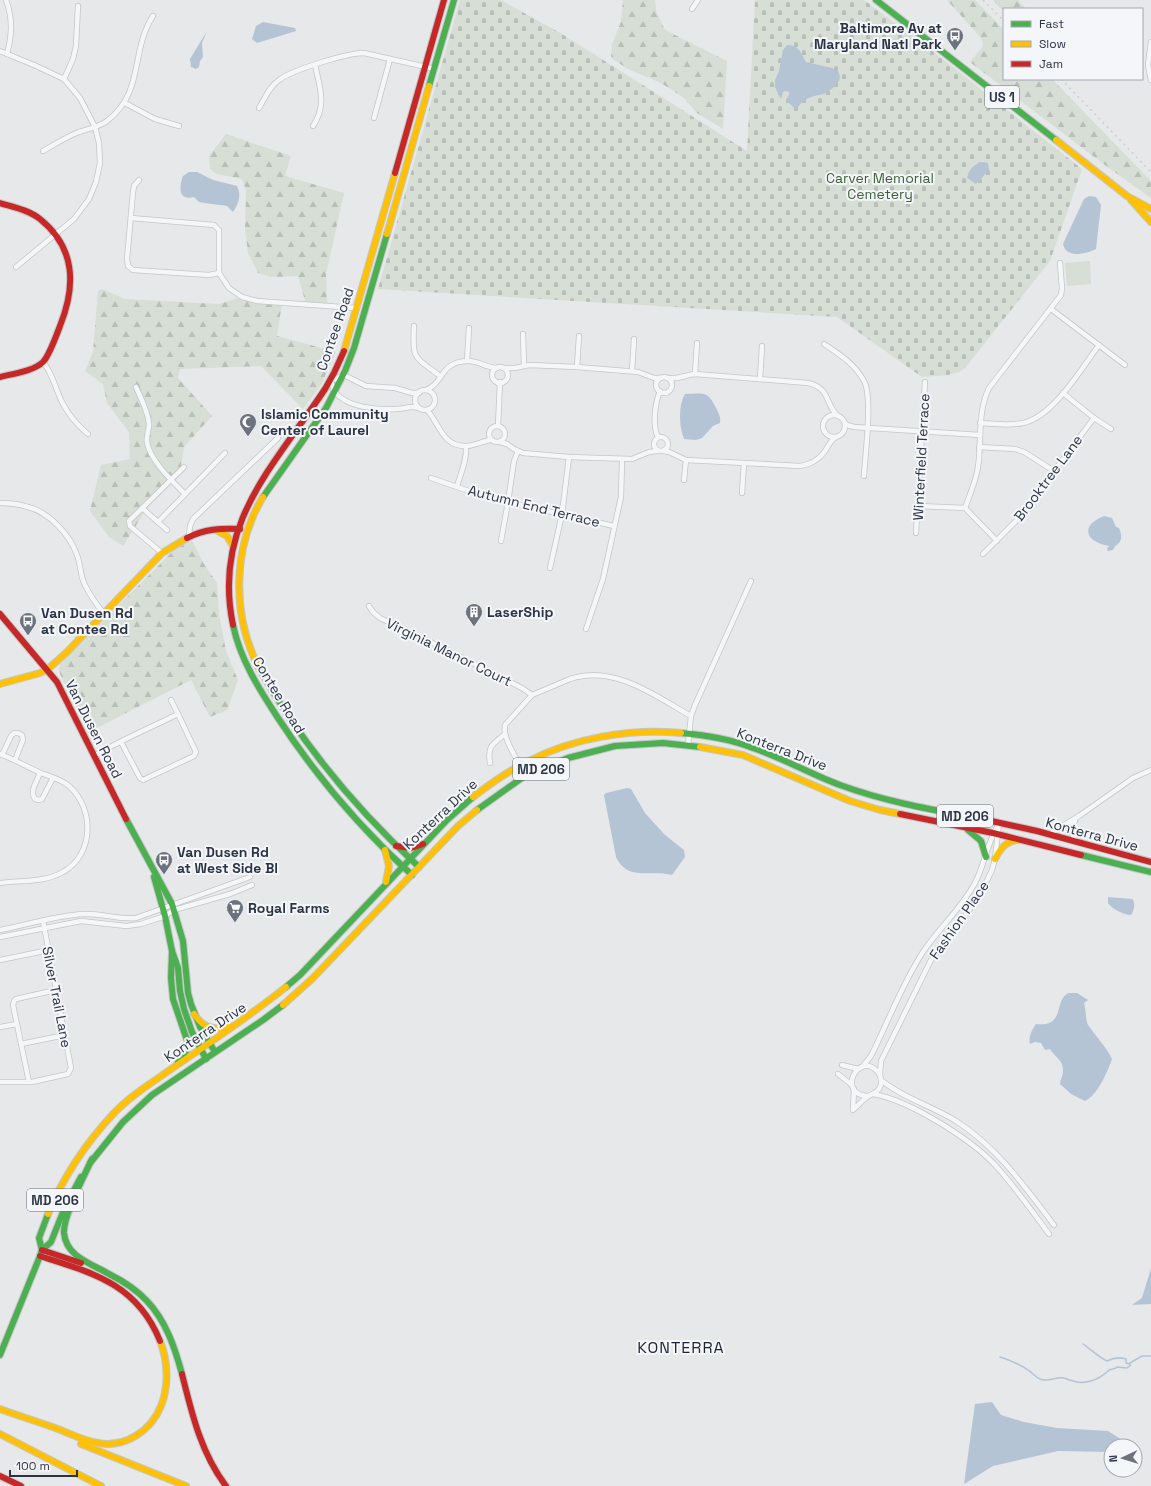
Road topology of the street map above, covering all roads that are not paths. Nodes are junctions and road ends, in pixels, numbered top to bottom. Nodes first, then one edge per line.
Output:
1 (6, 0) edge
2 (444, 0) edge
3 (451, 0) edge
4 (454, 0) edge
5 (698, 0) edge
6 (876, 0) edge
7 (78, 6) dead end
8 (692, 9) dead end
9 (450, 14) junction
10 (153, 16) dead end
11 (1151, 42) edge
12 (0, 51) edge
13 (7, 54) junction
14 (390, 59) junction
15 (315, 65) junction
16 (425, 66) junction
17 (435, 69) junction
18 (64, 79) junction
19 (1151, 80) edge
20 (125, 103) junction
21 (260, 108) dead end
22 (374, 118) dead end
23 (179, 126) dead end
24 (313, 126) dead end
25 (95, 127) junction
26 (43, 151) dead end
27 (139, 180) dead end
28 (1127, 196) junction
29 (0, 203) edge
30 (1151, 209) edge
31 (131, 218) junction
32 (1151, 222) edge
33 (56, 235) junction
34 (1060, 263) dead end
35 (16, 267) dead end
36 (219, 273) junction
37 (356, 308) junction
38 (1051, 309) junction
39 (414, 326) dead end
40 (469, 328) dead end
41 (523, 334) dead end
42 (580, 336) dead end
43 (634, 339) dead end
44 (697, 343) dead end
45 (824, 344) dead end
46 (1099, 345) junction
47 (762, 346) dead end
48 (467, 361) junction
49 (43, 362) junction
50 (524, 365) junction
51 (1125, 365) dead end
52 (488, 367) junction
53 (577, 367) junction
54 (497, 368) junction
55 (505, 368) junction
56 (515, 368) junction
57 (632, 371) junction
58 (493, 374) junction
59 (695, 374) junction
60 (344, 375) junction
61 (440, 376) junction
62 (508, 376) junction
63 (0, 377) edge
64 (654, 378) junction
65 (661, 378) junction
66 (667, 378) junction
67 (678, 379) junction
68 (760, 379) junction
69 (331, 381) junction
70 (436, 382) junction
71 (500, 382) junction
72 (925, 382) dead end
73 (656, 385) junction
74 (671, 386) junction
75 (136, 387) dead end
76 (426, 390) junction
77 (660, 391) junction
78 (334, 392) junction
79 (1063, 392) junction
80 (419, 393) junction
81 (434, 395) junction
82 (418, 408) junction
83 (429, 410) junction
84 (832, 410) junction
85 (829, 416) junction
86 (838, 416) junction
87 (1094, 418) junction
88 (845, 423) junction
89 (980, 424) junction
90 (498, 426) junction
91 (854, 427) junction
92 (867, 428) junction
93 (1111, 429) dead end
94 (844, 431) junction
95 (922, 431) junction
96 (88, 434) dead end
97 (489, 434) junction
98 (828, 434) junction
99 (980, 435) junction
100 (836, 436) junction
101 (504, 437) junction
102 (278, 438) dead end
103 (658, 438) junction
104 (492, 440) junction
105 (484, 441) junction
106 (500, 442) junction
107 (830, 442) junction
108 (507, 444) junction
109 (668, 445) junction
110 (466, 446) junction
111 (653, 446) junction
112 (979, 447) junction
113 (518, 451) junction
114 (657, 451) junction
115 (664, 451) junction
116 (649, 452) junction
117 (225, 453) dead end
118 (672, 454) junction
119 (569, 457) junction
120 (622, 460) junction
121 (686, 460) junction
122 (744, 463) junction
123 (184, 467) dead end
124 (1054, 471) junction
125 (864, 476) dead end
126 (431, 478) dead end
127 (171, 480) junction
128 (684, 480) dead end
129 (456, 486) junction
130 (742, 493) dead end
131 (185, 494) junction
132 (508, 502) junction
133 (0, 503) edge
134 (918, 506) junction
135 (142, 508) junction
136 (966, 508) junction
137 (562, 514) junction
138 (158, 522) junction
139 (614, 526) junction
140 (238, 528) junction
141 (213, 529) junction
142 (167, 530) dead end
143 (248, 530) junction
144 (916, 533) dead end
145 (189, 535) junction
146 (500, 541) dead end
147 (997, 541) junction
148 (233, 546) junction
149 (162, 553) junction
150 (983, 554) dead end
151 (550, 568) dead end
152 (751, 581) dead end
153 (369, 606) dead end
154 (0, 614) edge
155 (104, 614) junction
156 (586, 629) dead end
157 (48, 669) junction
158 (0, 684) edge
159 (532, 695) junction
160 (171, 700) dead end
161 (178, 714) junction
162 (691, 716) junction
163 (505, 734) junction
164 (690, 734) junction
165 (121, 742) junction
166 (688, 744) junction
167 (1, 754) edge
168 (94, 756) junction
169 (15, 760) junction
170 (490, 763) dead end
171 (520, 765) junction
172 (1151, 770) edge
173 (40, 773) junction
174 (526, 775) junction
175 (53, 778) junction
176 (1079, 816) junction
177 (999, 822) junction
178 (965, 828) junction
179 (996, 834) junction
180 (1048, 835) junction
181 (1026, 840) junction
182 (425, 843) junction
183 (1078, 843) junction
184 (396, 846) junction
185 (385, 850) junction
186 (986, 857) junction
187 (410, 859) junction
188 (995, 859) junction
189 (1151, 862) edge
190 (151, 865) junction
191 (402, 867) junction
192 (419, 867) junction
193 (1151, 872) edge
194 (412, 875) junction
195 (250, 877) dead end
196 (0, 883) edge
197 (227, 885) junction
198 (252, 885) dead end
199 (385, 885) junction
200 (230, 894) junction
201 (173, 907) junction
202 (163, 909) junction
203 (166, 916) junction
204 (43, 921) junction
205 (44, 928) junction
206 (0, 930) edge
207 (0, 937) edge
208 (49, 950) junction
209 (172, 950) junction
210 (0, 960) edge
211 (56, 990) junction
212 (194, 1014) junction
213 (17, 1024) junction
214 (238, 1024) junction
215 (0, 1027) edge
216 (65, 1035) junction
217 (21, 1044) junction
218 (210, 1044) junction
219 (200, 1050) junction
220 (215, 1052) junction
221 (206, 1059) junction
222 (842, 1065) dead end
223 (173, 1068) junction
224 (860, 1068) junction
225 (838, 1074) dead end
226 (880, 1077) junction
227 (0, 1082) edge
228 (29, 1082) junction
229 (853, 1087) junction
230 (871, 1095) junction
231 (92, 1159) junction
232 (1054, 1225) dead end
233 (1049, 1234) dead end
234 (41, 1253) junction
235 (101, 1270) junction
236 (0, 1355) edge
237 (0, 1410) edge
238 (0, 1434) edge
239 (0, 1476) edge
240 (21, 1486) edge
241 (101, 1486) edge
242 (186, 1486) edge
243 (226, 1486) edge

1 - 13 street
2 - 16 main road, Contee Road
3 - 9 main road
4 - 9 main road, Contee Road
5 - 8 street
6 - 28 main road, US 1
7 - 18 street
9 - 17 main road, Contee Road
10 - 20 street
11 - 19 street
12 - 13 street
13 - 18 street
14 - 15 street
14 - 16 street
14 - 22 street
15 - 21 street
15 - 24 street
16 - 17 street
16 - 37 main road, Contee Road
17 - 60 main road, Contee Road
18 - 25 street
20 - 23 street
20 - 25 street
25 - 26 street
25 - 33 street
27 - 31 street
28 - 30 main road, US 1
28 - 32 main road, US 1
29 - 33 main road
31 - 36 street
31 - 36 street
33 - 35 street
33 - 49 main road
34 - 38 street
36 - 37 street
37 - 69 main road, Contee Road
38 - 46 street
38 - 89 street
39 - 61 street
40 - 48 street
41 - 50 street
42 - 53 street
43 - 57 street
44 - 59 street
45 - 92 street
46 - 51 street
46 - 79 street
47 - 68 street
48 - 52 street
48 - 61 street
49 - 63 main road
49 - 96 street
50 - 53 street
50 - 56 street
52 - 54 street
52 - 58 street
53 - 57 street
54 - 55 street
54 - 58 street
55 - 56 street
55 - 62 street
56 - 62 street
57 - 64 street
58 - 71 street
59 - 67 street
59 - 68 street
60 - 69 street
60 - 78 main road, Contee Road
60 - 80 street
61 - 70 street
62 - 71 street
64 - 65 street
64 - 73 street
65 - 66 street
65 - 73 street
66 - 67 street
66 - 74 street
67 - 74 street
68 - 84 street
69 - 78 street
69 - 140 main road, Contee Road
70 - 76 street
70 - 81 street
71 - 90 street
72 - 95 street, Winterfield Terrace
73 - 77 street
74 - 77 street
75 - 127 street
76 - 80 street
76 - 81 street
77 - 103 street
78 - 82 street
78 - 143 main road, Contee Road
79 - 87 street
79 - 89 street
80 - 82 street
81 - 83 street
82 - 83 street
83 - 110 street
84 - 85 street
84 - 86 street
85 - 86 street
85 - 98 street
86 - 88 street
87 - 93 street
87 - 124 street, Brooktree Lane
88 - 91 street
88 - 94 street
89 - 99 street
90 - 97 street
90 - 101 street
91 - 92 street
91 - 94 street
92 - 95 street
92 - 125 street
94 - 100 street
95 - 99 street
95 - 134 street, Winterfield Terrace
97 - 104 street
97 - 105 street
98 - 100 street
98 - 107 street
99 - 112 street
100 - 107 street
101 - 106 street
101 - 108 street
102 - 145 street
103 - 109 street
103 - 111 street
104 - 105 street
104 - 106 street
105 - 110 street
106 - 108 street
107 - 122 street
108 - 113 street
109 - 115 street
109 - 118 street
110 - 129 street
111 - 114 street
111 - 116 street
112 - 124 street
112 - 136 street
113 - 119 street
113 - 132 street
114 - 115 street
114 - 116 street
115 - 118 street
116 - 120 street
117 - 131 street
118 - 121 street
119 - 120 street
119 - 137 street
120 - 139 street
121 - 122 street
121 - 128 street
122 - 130 street
123 - 127 street
124 - 147 street, Brooktree Lane
126 - 129 street, Autumn End Terrace
127 - 131 street
127 - 135 street
129 - 132 street, Autumn End Terrace
131 - 138 street
132 - 137 street, Autumn End Terrace
132 - 146 street
133 - 155 street
134 - 136 street
134 - 144 street, Winterfield Terrace
135 - 138 street
135 - 149 street
136 - 147 street
137 - 139 street, Autumn End Terrace
137 - 151 street
138 - 142 street
139 - 156 street
140 - 141 main road
140 - 143 main road
140 - 148 main road, Contee Road
141 - 145 main road
141 - 148 main road
143 - 184 main road, Contee Road
145 - 149 main road
147 - 150 street, Brooktree Lane
148 - 185 main road, Contee Road
149 - 155 main road
152 - 162 street
153 - 159 street, Virginia Manor Court
154 - 157 main road, Van Dusen Road
155 - 157 main road
157 - 158 main road
157 - 168 main road, Van Dusen Road
159 - 162 street
159 - 163 street
160 - 161 street
161 - 165 street
161 - 165 street
162 - 164 street
163 - 170 street
163 - 171 street
164 - 166 street
164 - 171 main road, Konterra Drive / MD 206
164 - 177 main road, Konterra Drive / MD 206
165 - 168 street
166 - 174 main road, Konterra Drive / MD 206
166 - 178 main road, Konterra Drive / MD 206
167 - 169 street
167 - 169 street
168 - 190 main road, Van Dusen Road
169 - 173 street
171 - 174 street
171 - 182 main road, Konterra Drive / MD 206
172 - 176 street
173 - 175 street
173 - 175 street
174 - 192 main road, Konterra Drive / MD 206
175 - 196 street
176 - 180 street
176 - 183 street
177 - 179 street, Fashion Place
177 - 180 main road, Konterra Drive / MD 206
178 - 179 main road, Konterra Drive / MD 206
178 - 186 main road
179 - 181 main road, Konterra Drive / MD 206
179 - 186 street, Fashion Place
179 - 188 street, Fashion Place
180 - 183 main road, Konterra Drive / MD 206
181 - 188 main road
181 - 193 main road, Konterra Drive / MD 206
182 - 184 main road
182 - 187 main road, Konterra Drive / MD 206
183 - 189 main road, Konterra Drive / MD 206
184 - 187 main road, Contee Road
185 - 191 main road, Contee Road
185 - 199 main road
186 - 224 street, Fashion Place
187 - 191 main road, Konterra Drive / MD 206
187 - 192 main road, Contee Road
188 - 226 street, Fashion Place
190 - 201 main road, Van Dusen Road
190 - 202 main road, Van Dusen Road
191 - 194 main road, Contee Road
191 - 199 main road, Konterra Drive / MD 206
192 - 194 main road, Konterra Drive / MD 206
194 - 220 main road, Konterra Drive / MD 206
195 - 197 street
197 - 200 street
197 - 201 street
198 - 200 street
199 - 214 main road, Konterra Drive / MD 206
200 - 201 street
201 - 202 street
201 - 203 street
201 - 212 main road, Van Dusen Road
202 - 203 main road, Van Dusen Road
202 - 204 street
203 - 205 street
203 - 209 main road, Van Dusen Road
204 - 205 street, Silver Trail Lane
204 - 206 street
205 - 207 street
205 - 208 street, Silver Trail Lane
208 - 210 street
208 - 211 street, Silver Trail Lane
209 - 219 main road, Van Dusen Road
209 - 223 main road
211 - 213 street
211 - 216 street, Silver Trail Lane
212 - 214 main road
212 - 218 main road, Van Dusen Road
213 - 215 street
213 - 217 street
214 - 218 main road, Konterra Drive / MD 206
216 - 217 street
216 - 228 street, Silver Trail Lane
217 - 228 street
218 - 219 main road, Konterra Drive / MD 206
218 - 220 main road, Van Dusen Road
219 - 221 main road, Van Dusen Road
219 - 223 main road, Konterra Drive / MD 206
220 - 221 main road, Konterra Drive / MD 206
221 - 231 main road, Konterra Drive / MD 206
222 - 224 street
223 - 234 main road, Konterra Drive / MD 206
224 - 226 street
224 - 229 street
225 - 229 street
226 - 230 street
226 - 232 street
227 - 228 street
229 - 230 street
229 - 230 street
230 - 233 street
231 - 234 main road, Konterra Drive / MD 206
231 - 235 main road
234 - 235 main road
234 - 236 main road, Konterra Drive / MD 206
234 - 237 main road
235 - 243 main road
237 - 242 main road
238 - 241 main road
239 - 240 main road

